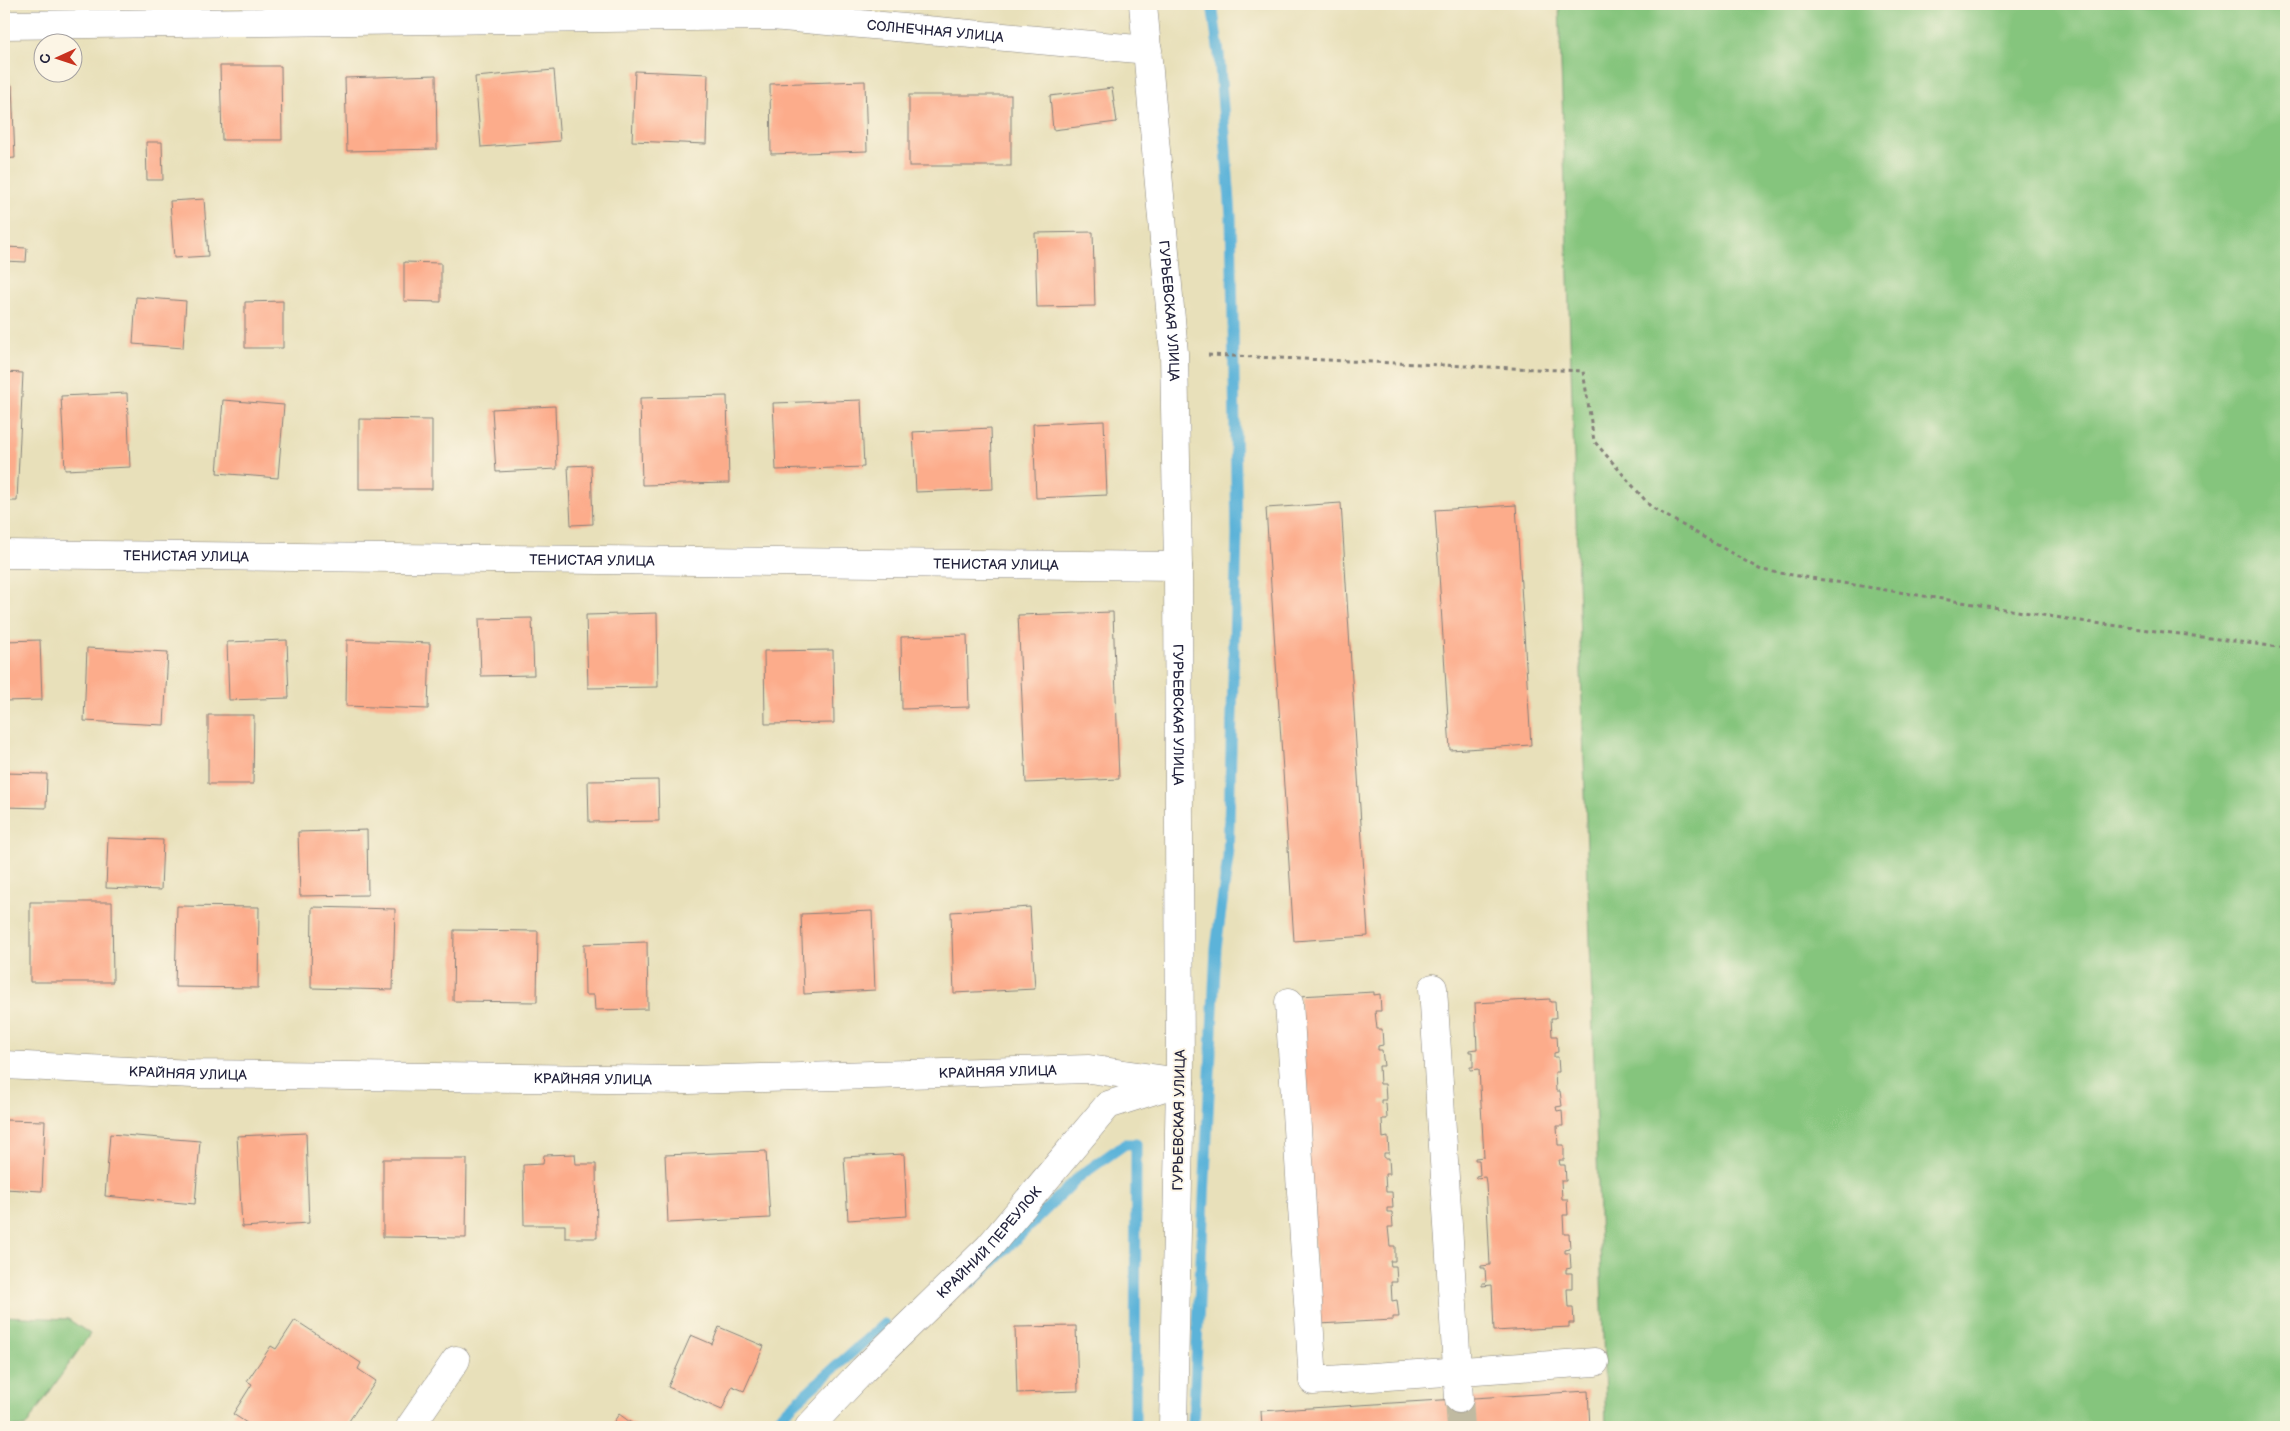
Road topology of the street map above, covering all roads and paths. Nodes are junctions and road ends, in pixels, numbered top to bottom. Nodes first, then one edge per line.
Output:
1 (1143, 4) edge
2 (4, 25) edge
3 (1148, 50) junction
4 (1214, 355) dead end
5 (4, 554) edge
6 (1178, 566) junction
7 (2286, 648) edge
8 (1434, 988) dead end
9 (1289, 1002) dead end
10 (4, 1065) edge
11 (1180, 1082) junction
12 (456, 1360) dead end
13 (1595, 1362) dead end
14 (1458, 1371) junction
15 (1460, 1399) tunnel mouth
16 (410, 1427) edge
17 (809, 1427) edge
18 (1174, 1427) edge

1 - 3 street, ГУРЬЕВСКАЯ УЛИЦА
2 - 3 street, СОЛНЕЧНАЯ УЛИЦА
3 - 6 street, ГУРЬЕВСКАЯ УЛИЦА
4 - 7 path
5 - 6 street, ТЕНИСТАЯ УЛИЦА
6 - 11 street, ГУРЬЕВСКАЯ УЛИЦА
8 - 14 street
9 - 14 street
10 - 11 street, КРАЙНЯЯ УЛИЦА
11 - 17 street, КРАЙНИЙ ПЕРЕУЛОК
11 - 18 street, ГУРЬЕВСКАЯ УЛИЦА
12 - 16 street
13 - 14 street
14 - 15 street

